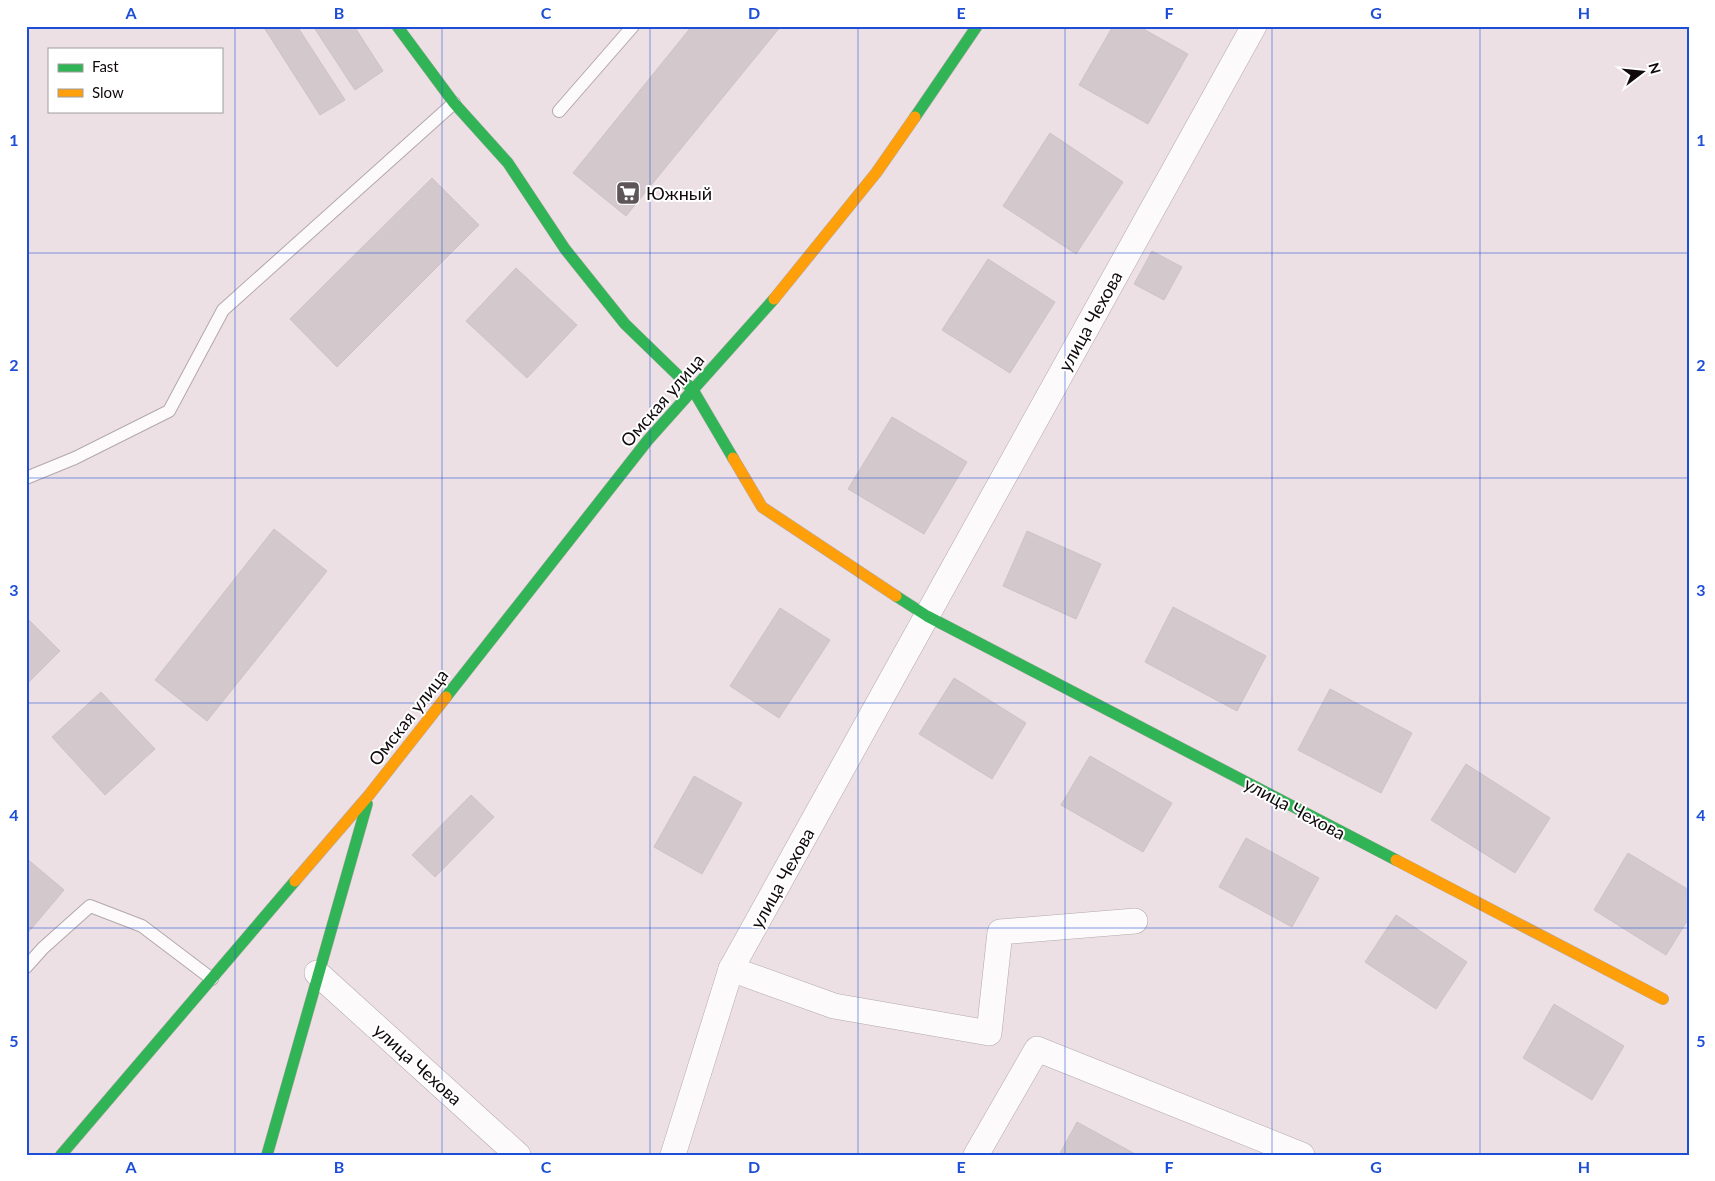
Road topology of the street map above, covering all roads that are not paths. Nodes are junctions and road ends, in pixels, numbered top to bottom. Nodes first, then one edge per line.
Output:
1 (397, 26) edge
2 (633, 26) edge
3 (977, 26) edge
4 (1254, 26) edge
5 (454, 103) junction
6 (559, 111) dead end
7 (693, 390) junction
8 (26, 478) edge
9 (927, 616) junction
10 (369, 795) junction
11 (1135, 921) dead end
12 (26, 967) edge
13 (731, 969) junction
14 (318, 973) junction
15 (212, 980) junction
16 (1663, 1000) dead end
17 (61, 1155) edge
18 (267, 1155) edge
19 (518, 1155) edge
20 (672, 1155) edge
21 (976, 1155) edge
22 (1302, 1155) edge

1 - 5 street
2 - 6 lane
3 - 7 street, Омская улица
4 - 9 street, улица Чехова
5 - 7 street
5 - 8 lane
7 - 9 street
7 - 10 street, Омская улица
9 - 13 street, улица Чехова
9 - 16 street, улица Чехова
10 - 14 street
10 - 15 street, Омская улица
11 - 13 street
12 - 15 lane
13 - 20 street, улица Чехова
14 - 18 street
14 - 19 street, улица Чехова
15 - 17 street, Омская улица
21 - 22 street

